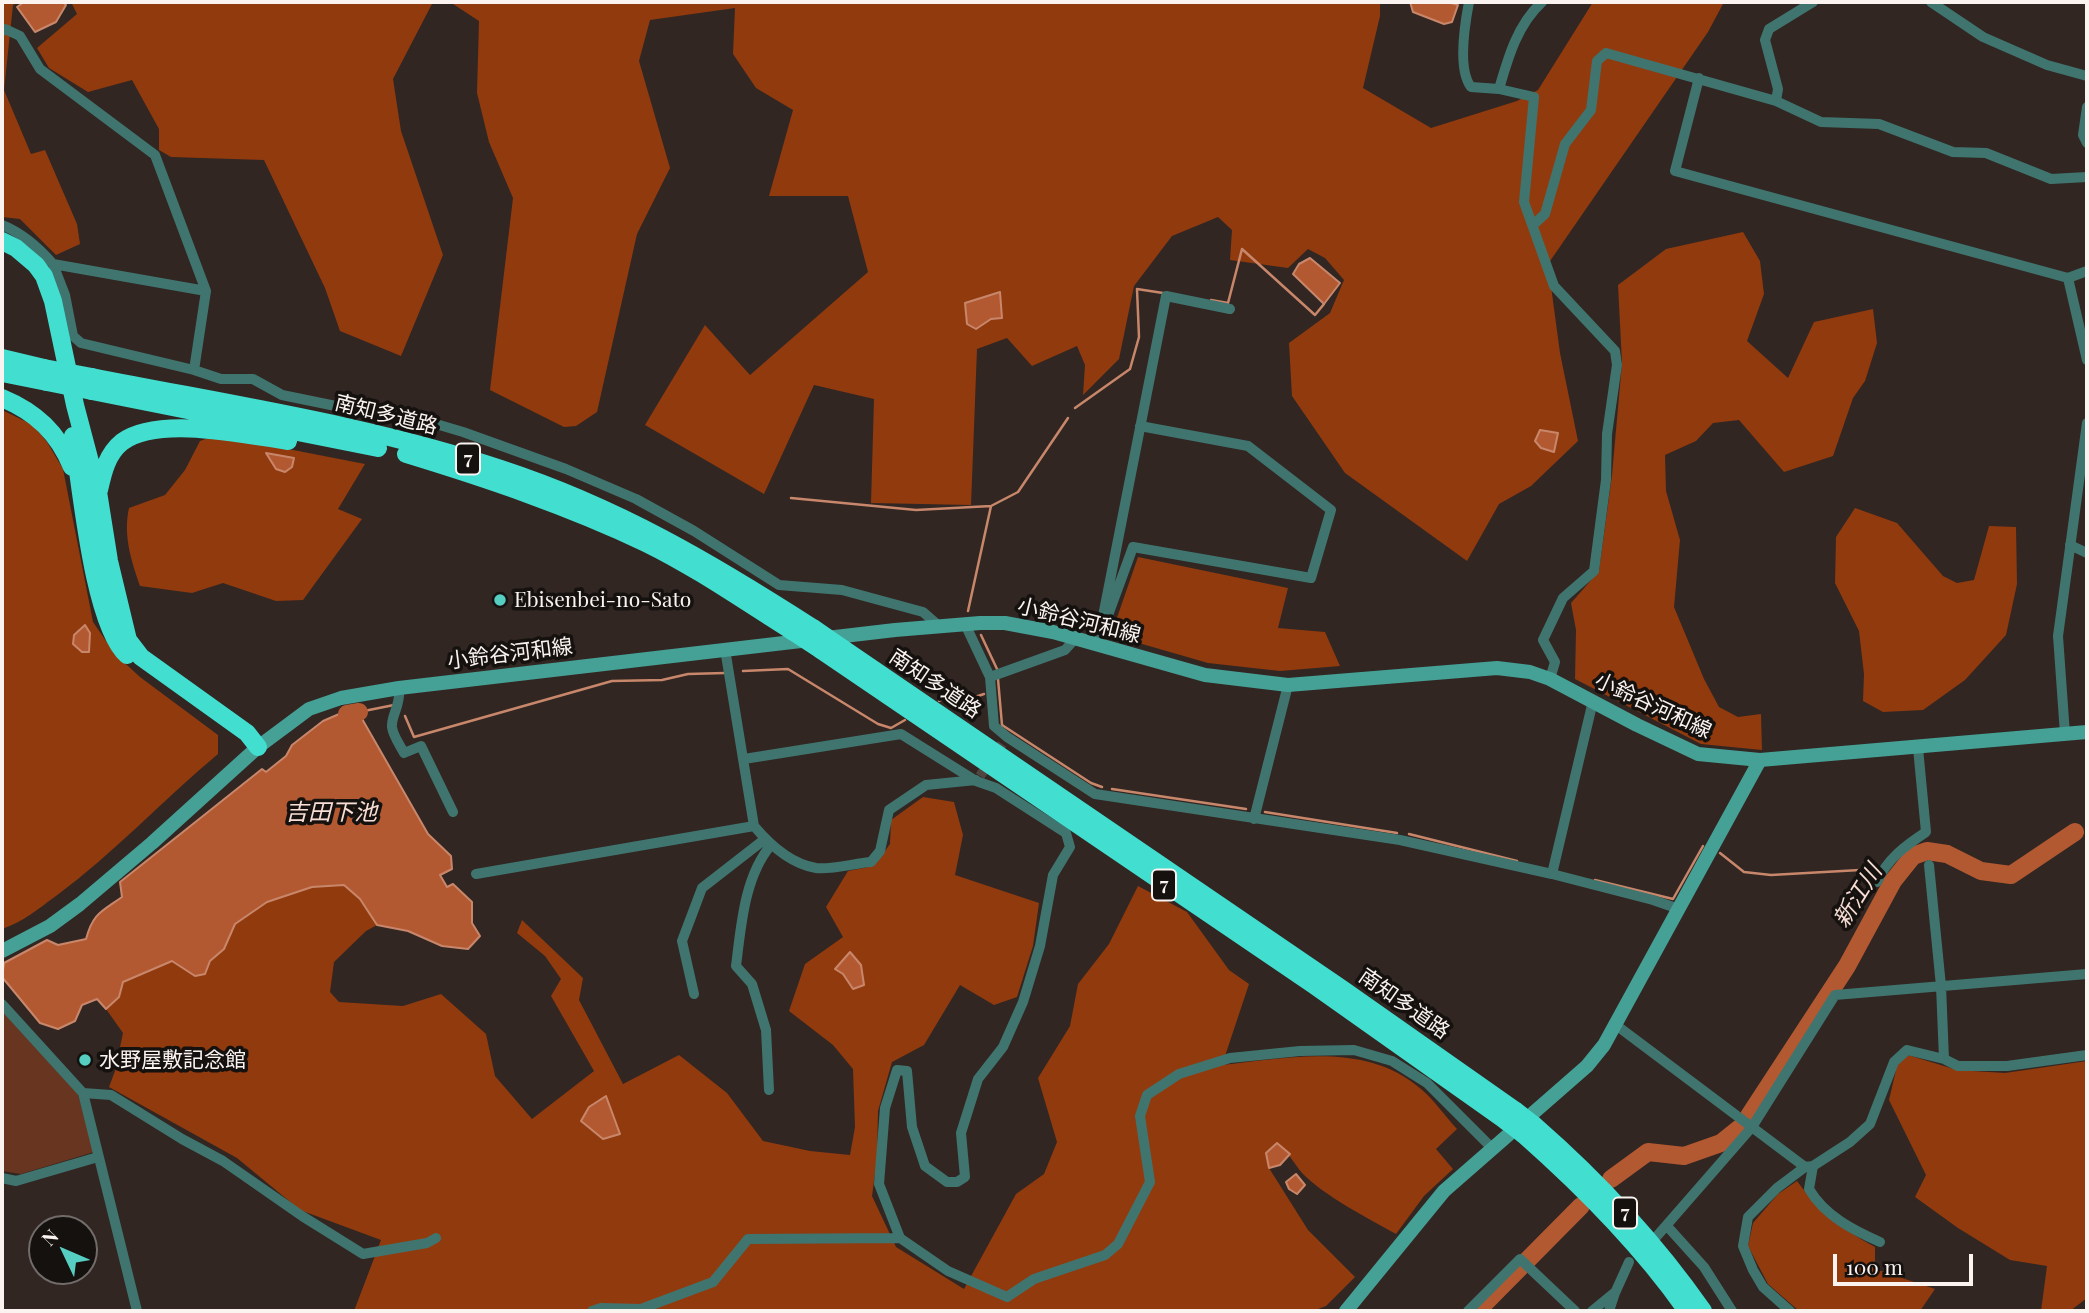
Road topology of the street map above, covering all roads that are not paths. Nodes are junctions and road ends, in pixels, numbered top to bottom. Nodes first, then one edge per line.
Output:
1 (1469, 2) edge
2 (1542, 2) edge
3 (1813, 2) edge
4 (1931, 2) edge
5 (2, 31) edge
6 (2087, 76) edge
7 (1699, 78) junction
8 (1499, 89) junction
9 (1776, 101) junction
10 (2087, 107) edge
11 (2087, 143) edge
12 (2087, 177) edge
13 (1534, 224) junction
14 (2, 225) edge
15 (2, 242) edge
16 (2, 251) edge
17 (53, 264) junction
18 (2087, 271) edge
19 (2068, 278) junction
20 (206, 291) junction
21 (1230, 309) dead end
22 (2, 347) edge
23 (2, 358) edge
24 (2087, 360) edge
25 (44, 369) junction
26 (194, 370) junction
27 (2, 373) edge
28 (90, 378) junction
29 (2, 398) edge
30 (2087, 423) edge
31 (1140, 426) junction
32 (401, 453) junction
33 (90, 491) junction
34 (2070, 545) junction
35 (2087, 553) edge
36 (965, 624) junction
37 (939, 626) junction
38 (1075, 639) junction
39 (1098, 642) junction
40 (725, 649) junction
41 (990, 677) junction
42 (1550, 679) junction
43 (1288, 685) junction
44 (399, 688) junction
45 (1593, 701) junction
46 (2087, 732) edge
47 (2065, 734) junction
48 (257, 747) junction
49 (1918, 748) junction
50 (744, 759) junction
51 (1760, 760) junction
52 (978, 779) junction
53 (453, 811) dead end
54 (1254, 819) junction
55 (754, 825) junction
56 (768, 842) junction
57 (1929, 865) dead end
58 (476, 874) dead end
59 (1552, 874) junction
60 (1877, 882) dead end
61 (1679, 909) junction
62 (2, 951) edge
63 (2087, 974) edge
64 (1941, 986) junction
65 (694, 995) dead end
66 (2, 1004) edge
67 (1616, 1025) junction
68 (2087, 1055) edge
69 (1944, 1059) junction
70 (769, 1090) dead end
71 (83, 1093) junction
72 (1511, 1116) junction
73 (1752, 1127) junction
74 (1529, 1130) junction
75 (1492, 1148) junction
76 (98, 1157) junction
77 (1809, 1166) junction
78 (2, 1178) edge
79 (1667, 1226) junction
80 (1657, 1236) dead end
81 (436, 1238) dead end
82 (900, 1238) junction
83 (1880, 1242) dead end
84 (1629, 1262) dead end
85 (1615, 1293) junction
86 (137, 1311) edge
87 (592, 1311) edge
88 (1346, 1311) edge
89 (1468, 1311) edge
90 (1575, 1311) edge
91 (1592, 1311) edge
92 (1609, 1311) edge
93 (1687, 1311) edge
94 (1703, 1311) edge
95 (1732, 1311) edge
96 (1790, 1311) edge

1 - 8 street
2 - 8 street
3 - 9 street
4 - 6 street
5 - 20 street
7 - 9 street
7 - 13 street
7 - 19 street
8 - 13 street
9 - 12 street
10 - 11 street
13 - 42 street
14 - 17 street
15 - 33 highway
16 - 33 highway
17 - 20 street
17 - 26 street
18 - 19 street
19 - 24 street
20 - 26 street
21 - 31 street
22 - 25 highway
23 - 25 highway, 南知多道路 / 7
25 - 27 highway, 南知多道路 / 7
25 - 28 highway, 南知多道路 / 7, bridge
26 - 37 street
28 - 32 highway, 南知多道路 / 7
28 - 72 highway, 南知多道路 / 7, bridge
29 - 33 highway
30 - 34 street
31 - 39 street
31 - 39 street
32 - 33 highway
32 - 72 highway, 南知多道路 / 7, bridge
33 - 48 highway
34 - 35 street
34 - 47 street
36 - 37 main road, 小鈴谷河和線
36 - 38 main road, 小鈴谷河和線
36 - 41 street
37 - 40 main road, 小鈴谷河和線
38 - 39 main road, 小鈴谷河和線
38 - 41 street
39 - 43 main road, 小鈴谷河和線
40 - 44 main road, 小鈴谷河和線
40 - 50 street
41 - 54 street
42 - 43 main road, 小鈴谷河和線
42 - 45 main road, 小鈴谷河和線
43 - 54 street
44 - 48 main road, 小鈴谷河和線
44 - 53 street
45 - 51 main road, 小鈴谷河和線
45 - 59 street
46 - 47 main road, 小鈴谷河和線
47 - 49 main road, 小鈴谷河和線
48 - 62 main road, 小鈴谷河和線
49 - 51 main road, 小鈴谷河和線
49 - 60 street
50 - 52 street
50 - 55 street
51 - 61 main road
52 - 56 street
52 - 82 street
54 - 59 street
55 - 56 street
55 - 58 street
56 - 65 street
56 - 70 street
57 - 64 street
59 - 61 street
61 - 67 main road
63 - 64 street
64 - 69 street
64 - 73 street
66 - 71 street
67 - 73 street
67 - 75 main road
68 - 69 street
69 - 77 street
71 - 76 street
71 - 81 street
72 - 74 highway, 南知多道路 / 7, bridge
73 - 77 street
73 - 79 street
74 - 93 highway, 南知多道路 / 7
74 - 94 highway, 南知多道路 / 7
75 - 82 street
75 - 88 main road
76 - 78 street
76 - 86 street
77 - 83 street
77 - 96 street
79 - 80 street
79 - 95 street
82 - 87 street
84 - 85 street
85 - 91 street
85 - 92 street
89 - 90 street

